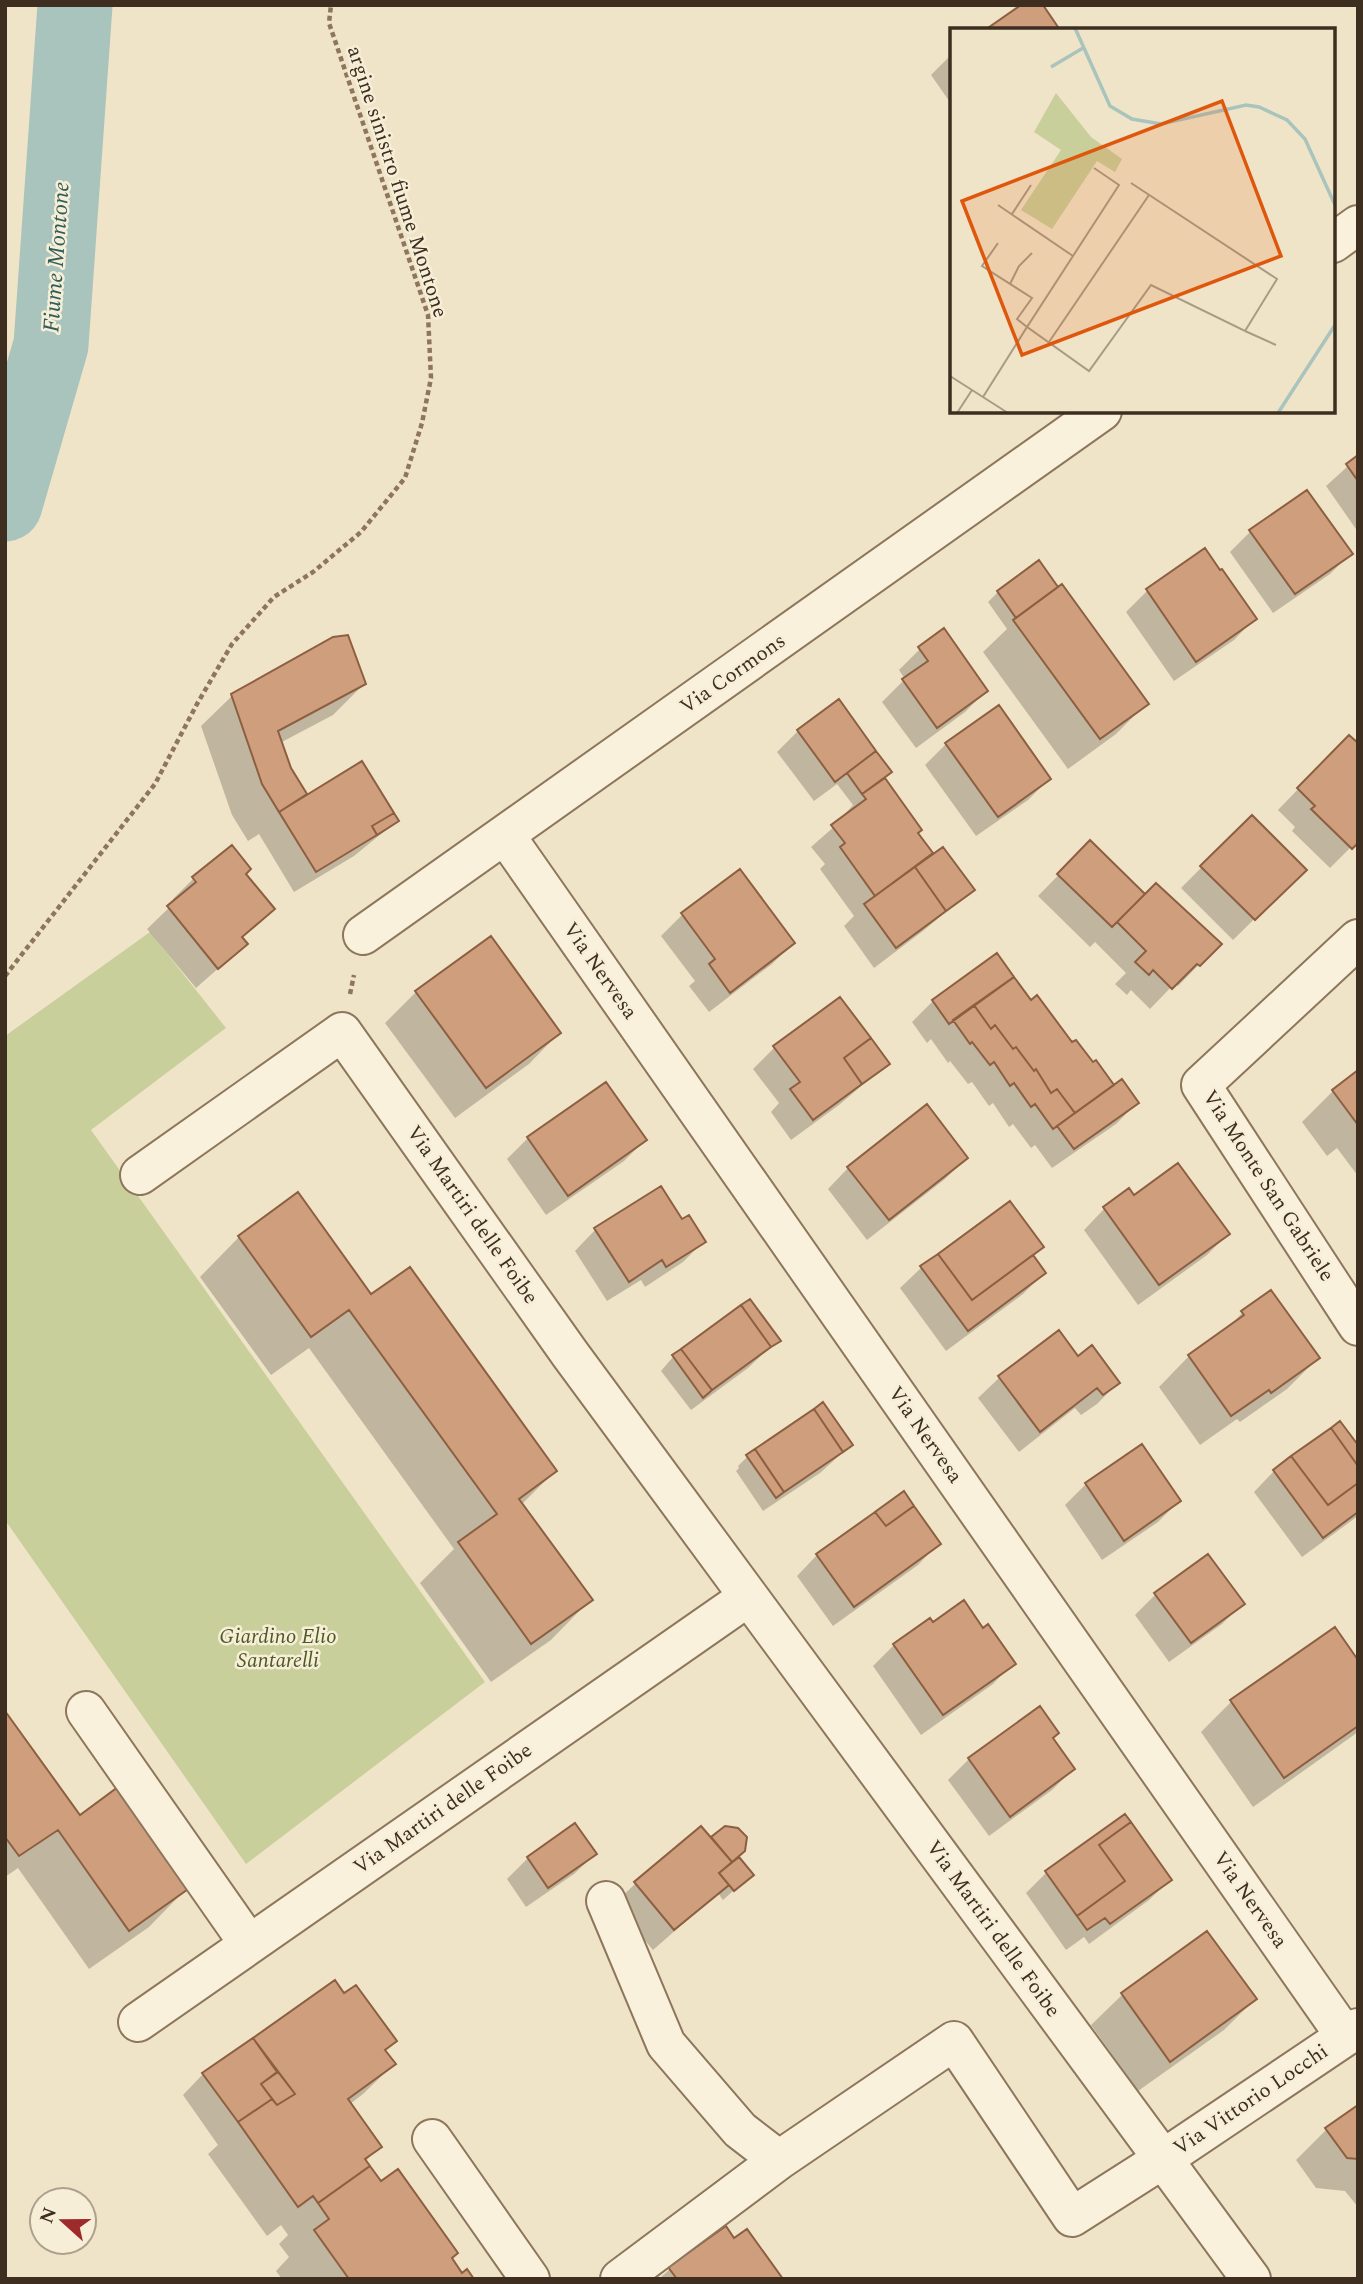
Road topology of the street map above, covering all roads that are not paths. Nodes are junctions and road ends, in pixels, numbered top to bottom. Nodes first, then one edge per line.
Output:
1 (1358, 225) edge
2 (1335, 242) edge
3 (1099, 413) edge
4 (505, 835) junction
5 (362, 934) road end
6 (1358, 939) edge
7 (140, 1175) dead end
8 (1358, 1325) edge
9 (748, 1597) junction
10 (86, 1711) dead end
11 (606, 1901) dead end
12 (249, 1944) junction
13 (138, 2022) dead end
14 (1352, 2032) edge
15 (432, 2138) dead end
16 (1163, 2159) junction
17 (779, 2161) junction
18 (530, 2279) edge
19 (621, 2279) edge
20 (1251, 2279) edge

1 - 2 street
3 - 4 street, Via Cormons
4 - 5 street, Via Cormons
4 - 14 street, Via Nervesa
6 - 8 street, Via Monte San Gabriele
7 - 9 street, Via Martiri delle Foibe
9 - 12 street, Via Martiri delle Foibe
9 - 16 street, Via Martiri delle Foibe
10 - 12 street
11 - 17 street
12 - 13 street, Via Martiri delle Foibe
14 - 16 street, Via Vittorio Locchi
15 - 18 street
16 - 17 street
16 - 20 street, Via Vittorio Locchi
17 - 19 street

